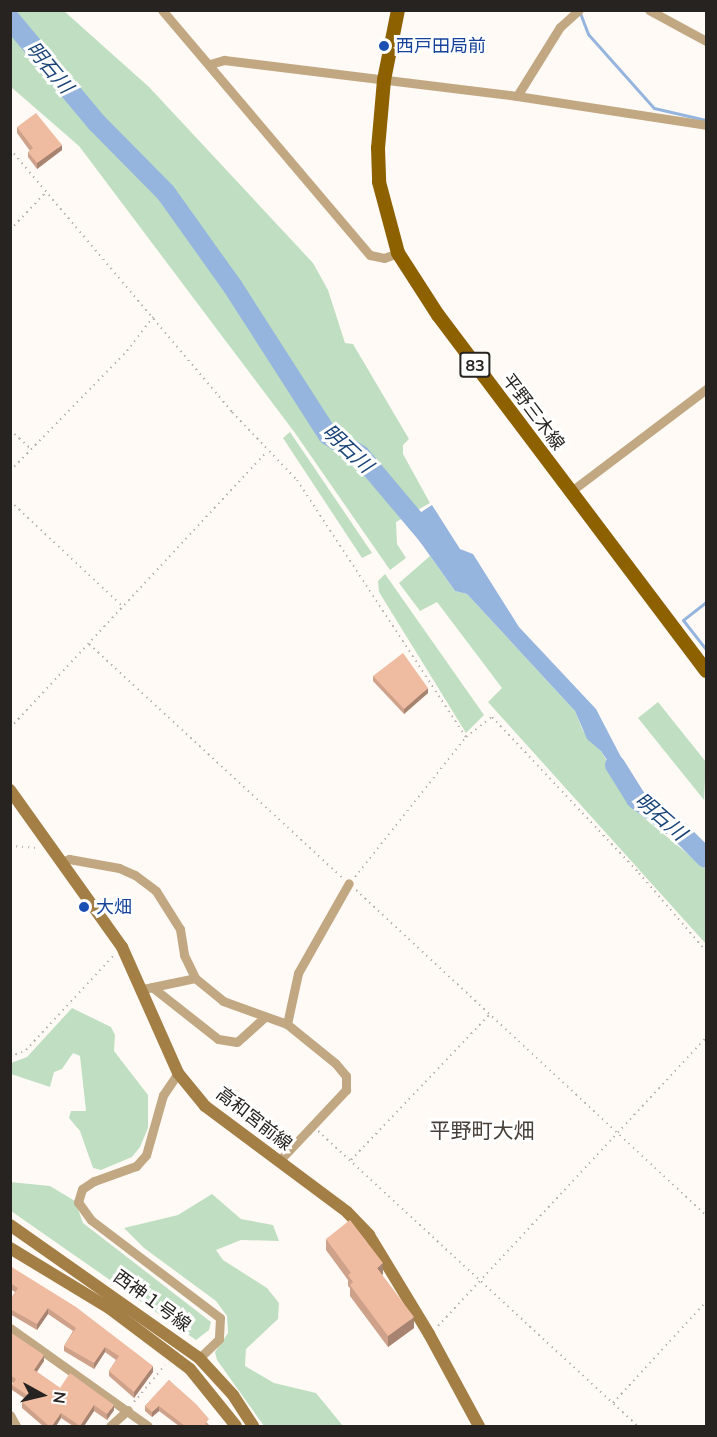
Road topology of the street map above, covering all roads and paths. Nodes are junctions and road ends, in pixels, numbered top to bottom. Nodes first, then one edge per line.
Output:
1 (162, 10) edge
2 (398, 10) edge
3 (579, 10) edge
4 (649, 10) edge
5 (706, 41) edge
6 (210, 64) junction
7 (384, 80) junction
8 (517, 96) junction
9 (706, 125) edge
10 (10, 150) edge
11 (45, 193) junction
12 (10, 230) edge
13 (398, 254) junction
14 (153, 317) junction
15 (706, 389) edge
16 (10, 430) edge
17 (30, 448) junction
18 (267, 451) junction
19 (10, 471) edge
20 (570, 492) junction
21 (10, 501) edge
22 (120, 605) junction
23 (89, 644) junction
24 (706, 671) edge
25 (10, 729) edge
26 (466, 737) junction
27 (10, 790) edge
28 (48, 842) junction
29 (10, 846) edge
30 (62, 862) junction
31 (349, 884) junction
32 (122, 947) junction
33 (706, 951) edge
34 (195, 978) junction
35 (147, 988) junction
36 (490, 1014) junction
37 (264, 1018) junction
38 (287, 1024) junction
39 (706, 1038) edge
40 (10, 1057) edge
41 (178, 1073) junction
42 (313, 1127) junction
43 (618, 1134) junction
44 (351, 1160) junction
45 (279, 1161) junction
46 (706, 1215) edge
47 (10, 1225) edge
48 (10, 1248) edge
49 (482, 1280) junction
50 (706, 1302) edge
51 (10, 1328) edge
52 (429, 1334) junction
53 (172, 1356) junction
54 (199, 1358) junction
55 (613, 1403) junction
56 (128, 1410) junction
57 (10, 1415) edge
58 (16, 1426) edge
59 (110, 1426) edge
60 (148, 1426) edge
61 (237, 1426) edge
62 (253, 1426) edge
63 (479, 1426) edge
64 (638, 1426) edge

1 - 6 street
2 - 7 main road, 平野三木線 / 83
3 - 8 street
4 - 5 street
6 - 7 street
6 - 13 street
7 - 8 street
7 - 13 main road, 平野三木線 / 83
8 - 9 street
10 - 11 path
11 - 12 path
11 - 14 path
13 - 20 main road, 平野三木線 / 83
14 - 17 path
14 - 18 path
15 - 20 street
16 - 17 path
17 - 19 path
18 - 22 path
18 - 26 path
20 - 24 main road, 平野三木線 / 83
21 - 22 path
22 - 23 path
23 - 25 path
23 - 31 path
26 - 31 path
26 - 33 path
27 - 28 street, 高和宮前線
28 - 29 path
28 - 30 street, 高和宮前線
30 - 32 street, 高和宮前線
30 - 34 street
31 - 36 path
31 - 38 street
32 - 35 street, 高和宮前線
32 - 40 path
34 - 35 street
34 - 37 street
35 - 37 street
35 - 41 street, 高和宮前線
36 - 43 path
36 - 44 path
37 - 38 street
38 - 42 street
39 - 43 path
41 - 45 street, 高和宮前線
41 - 54 street
42 - 44 path
42 - 45 street
43 - 46 path
43 - 49 path
44 - 49 path
45 - 52 street, 高和宮前線
47 - 54 street, 西神１号線
48 - 53 street, 西神１号線
49 - 52 path
49 - 55 path
50 - 55 path
51 - 56 street
52 - 63 street, 高和宮前線
53 - 56 path
53 - 61 street, 西神１号線
54 - 62 street, 西神１号線
55 - 64 path
56 - 59 street
56 - 60 street
57 - 58 street

